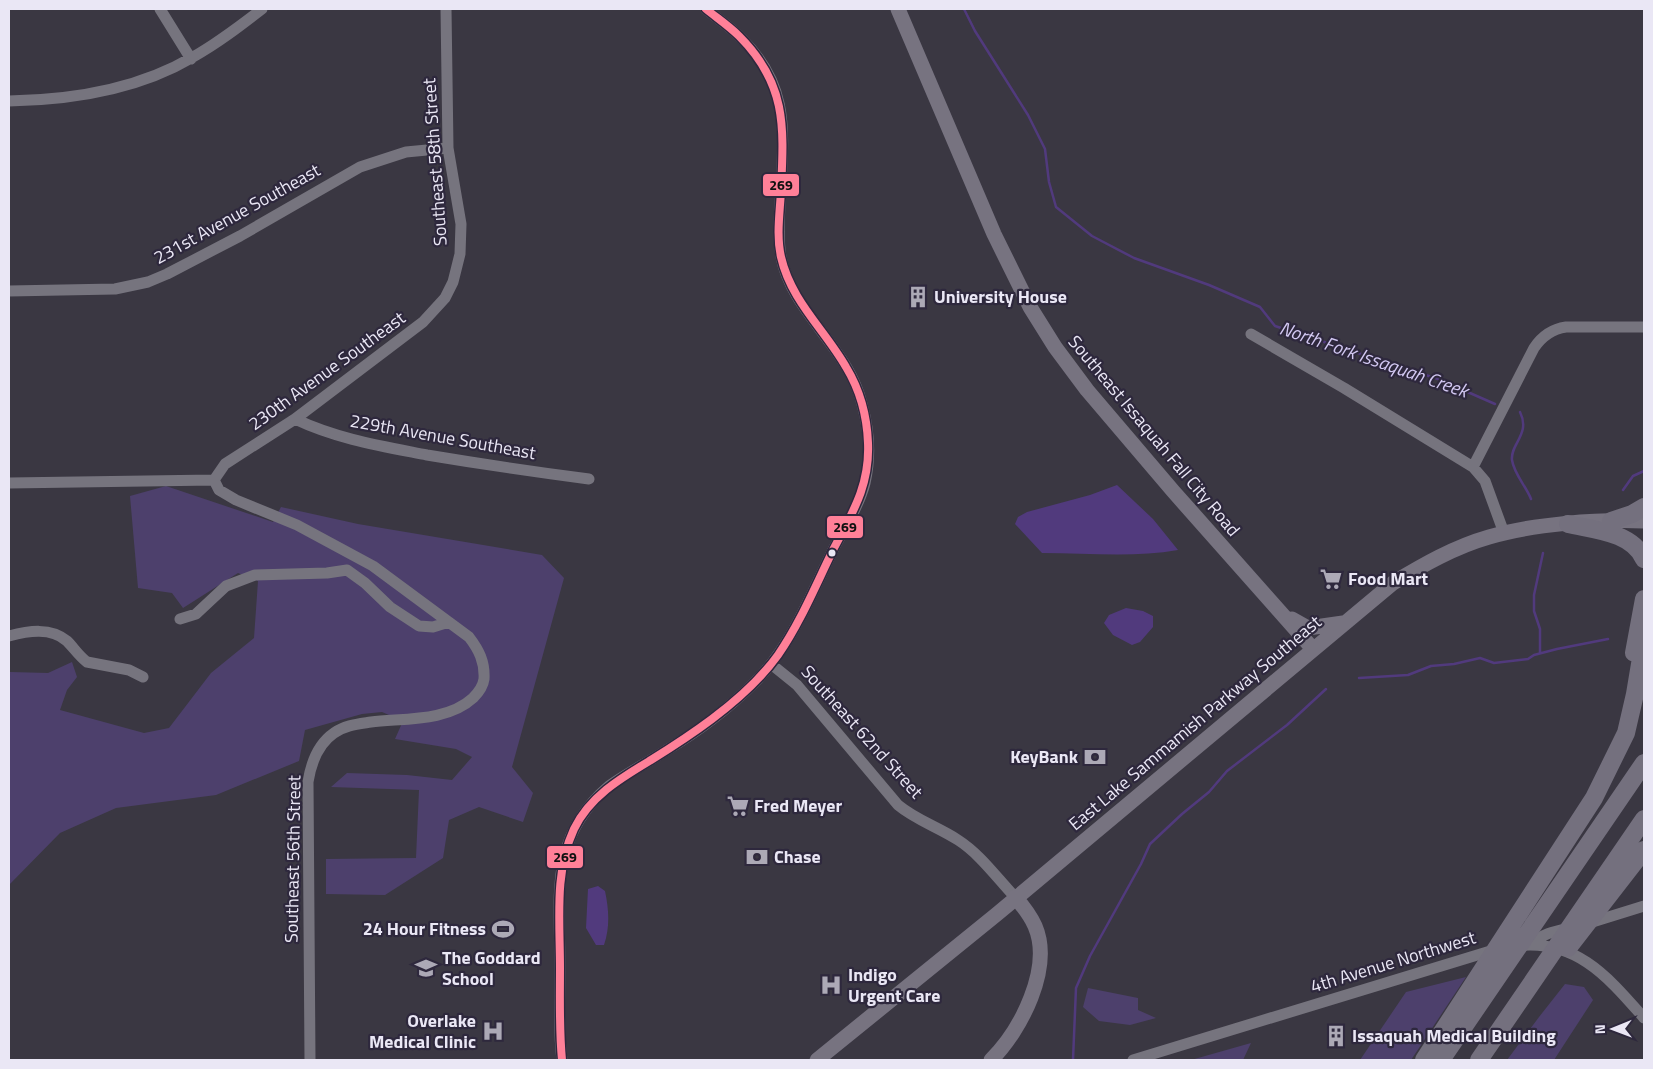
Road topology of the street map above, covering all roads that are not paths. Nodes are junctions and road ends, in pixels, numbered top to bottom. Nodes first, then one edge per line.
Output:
1 (160, 9) edge
2 (262, 9) edge
3 (446, 9) edge
4 (706, 9) edge
5 (898, 9) edge
6 (191, 59) junction
7 (9, 101) edge
8 (448, 148) junction
9 (453, 282) joint
10 (9, 291) edge
11 (1644, 327) edge
12 (1251, 334) dead end
13 (295, 418) junction
14 (1473, 467) junction
15 (589, 479) dead end
16 (214, 480) junction
17 (9, 483) edge
18 (1644, 507) edge
19 (1611, 521) junction
20 (1644, 521) edge
21 (1568, 524) junction
22 (1504, 533) junction
23 (1644, 559) edge
24 (1644, 599) edge
25 (1274, 606) junction
26 (180, 619) dead end
27 (449, 622) junction
28 (1345, 622) junction
29 (9, 636) edge
30 (1644, 640) edge
31 (1313, 649) junction
32 (771, 664) junction
33 (143, 677) dead end
34 (1611, 763) junction
35 (1644, 763) edge
36 (1644, 818) edge
37 (1644, 850) edge
38 (1015, 897) junction
39 (1644, 906) edge
40 (1531, 945) junction
41 (1539, 978) junction
42 (1644, 1018) edge
43 (995, 1058) edge
44 (310, 1060) edge
45 (562, 1060) edge
46 (817, 1060) edge
47 (1133, 1060) edge
48 (1424, 1060) edge
49 (1441, 1060) edge
50 (1479, 1060) edge

1 - 6 street
2 - 6 street
3 - 8 street, Southeast 58th Street
4 - 32 street
5 - 25 main road, Southeast Issaquah Fall City Road
6 - 7 street
8 - 9 street, Southeast 58th Street
8 - 10 street, 231st Avenue Southeast
9 - 13 street, 230th Avenue Southeast
11 - 14 street
12 - 14 street
13 - 15 street, 229th Avenue Southeast
13 - 16 street, 230th Avenue Southeast
14 - 22 street
16 - 17 street
16 - 27 street, Southeast 56th Street
18 - 19 highway
19 - 20 main road, East Lake Sammamish Parkway Southeast
19 - 21 main road, East Lake Sammamish Parkway Southeast
21 - 22 main road, East Lake Sammamish Parkway Southeast
21 - 23 highway
22 - 28 main road, East Lake Sammamish Parkway Southeast
24 - 34 highway
25 - 28 main road
25 - 31 main road, Southeast Issaquah Fall City Road
26 - 27 street
27 - 44 street, Southeast 56th Street
28 - 31 main road, East Lake Sammamish Parkway Southeast
29 - 33 street
30 - 34 highway
31 - 38 main road, East Lake Sammamish Parkway Southeast
32 - 38 street, Southeast 62nd Street
32 - 45 street
34 - 48 highway
35 - 49 highway
36 - 41 highway
37 - 41 highway
38 - 43 main road, Southeast 62nd Street
38 - 46 main road, East Lake Sammamish Parkway Southeast
39 - 40 street
40 - 42 street, 4th Avenue Northwest
40 - 47 street, 4th Avenue Northwest
41 - 50 highway

